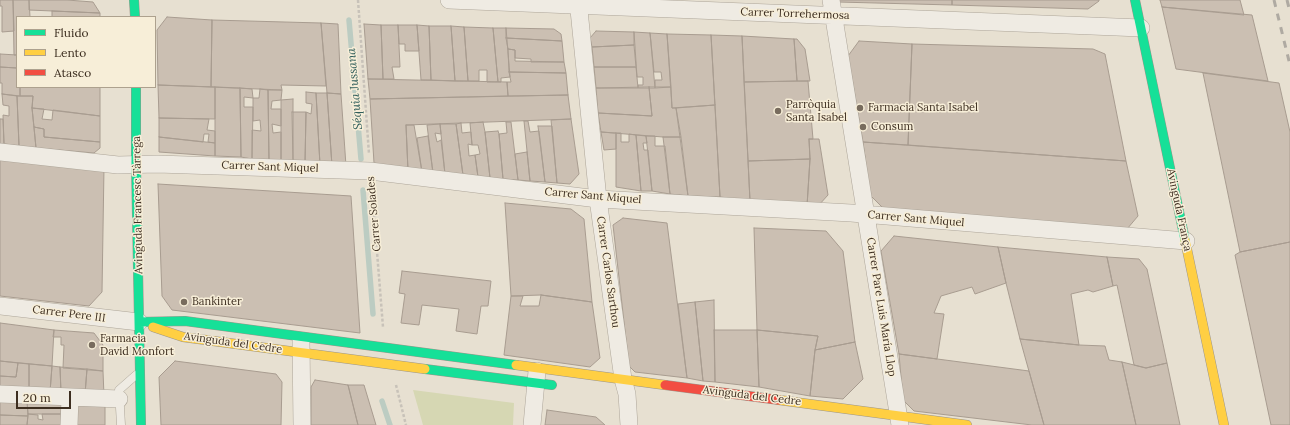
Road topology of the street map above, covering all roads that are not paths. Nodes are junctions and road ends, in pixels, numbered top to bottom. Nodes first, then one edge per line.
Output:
1 (134, 0) edge
2 (448, 0) edge
3 (1135, 0) edge
4 (578, 2) edge
5 (832, 8) edge
6 (135, 16) edge
7 (1141, 28) junction
8 (136, 88) edge
9 (0, 152) edge
10 (136, 164) junction
11 (598, 199) junction
12 (866, 215) junction
13 (1186, 242) junction
14 (0, 306) edge
15 (139, 322) junction
16 (301, 344) junction
17 (140, 372) junction
18 (537, 375) junction
19 (559, 386) dead end
20 (626, 390) junction
21 (0, 394) edge
22 (70, 398) junction
23 (120, 399) junction
24 (899, 420) edge
25 (1225, 423) edge
26 (69, 425) edge
27 (121, 425) edge
28 (141, 425) edge
29 (302, 425) edge
30 (532, 425) edge
31 (629, 425) edge
32 (967, 425) edge

1 - 6 street
2 - 4 street, Carrer Torrehermosa
3 - 7 street, Avinguda França
4 - 5 street, Carrer Torrehermosa
4 - 11 street, Carrer Carlos Sarthou
5 - 7 street, Carrer Torrehermosa
5 - 12 street, Carrer Pare Luis María Llop
7 - 13 street, Avinguda França
8 - 10 street, Avinguda Francesc Tàrrega
9 - 10 street, Carrer Sant Miquel
10 - 11 street, Carrer Sant Miquel
10 - 15 street, Avinguda Francesc Tàrrega
11 - 12 street, Carrer Sant Miquel
11 - 20 street, Carrer Carlos Sarthou
12 - 13 street, Carrer Sant Miquel
12 - 24 street, Carrer Pare Luis María Llop
13 - 25 street, Avinguda França
14 - 15 street, Carrer Pere III
15 - 16 street, Avinguda del Cedre
15 - 16 street, Avinguda del Cedre
15 - 17 street, Avinguda Francesc Tàrrega
16 - 18 street, Avinguda del Cedre
16 - 18 street, Avinguda del Cedre
16 - 29 street
17 - 23 lane
17 - 28 street, Avinguda Francesc Tàrrega
18 - 19 street, Avinguda del Cedre
18 - 20 street, Avinguda del Cedre
18 - 30 street
20 - 24 street, Avinguda del Cedre
20 - 31 street, Carrer Carlos Sarthou
21 - 22 street
22 - 23 street
22 - 26 street
23 - 27 lane
24 - 32 street, Avinguda del Cedre

